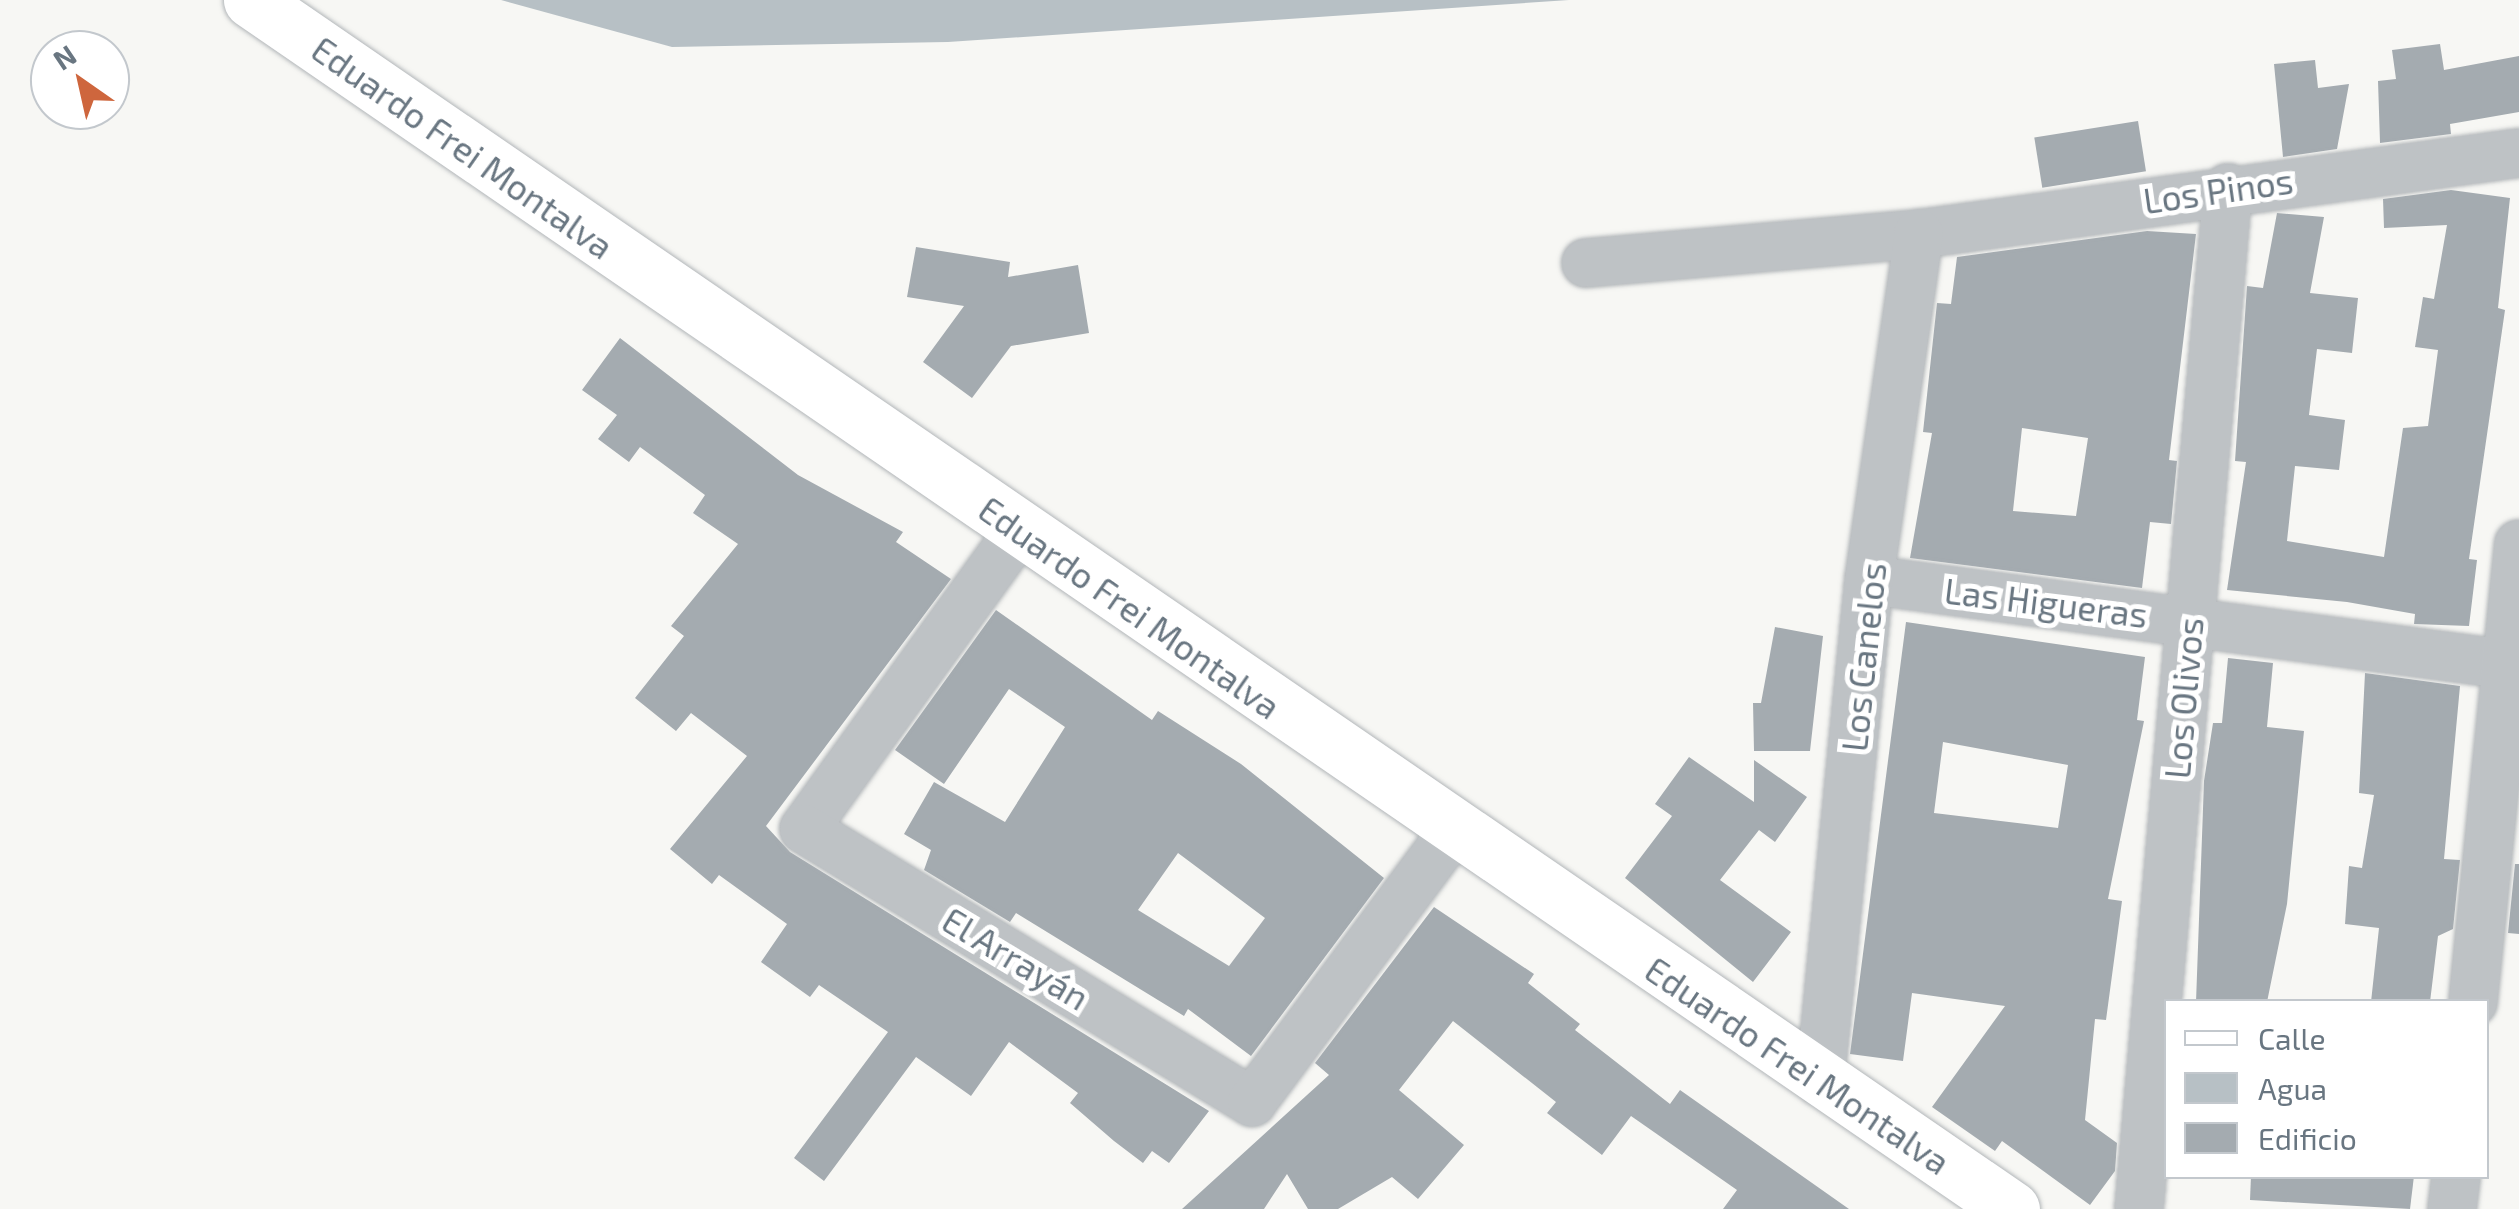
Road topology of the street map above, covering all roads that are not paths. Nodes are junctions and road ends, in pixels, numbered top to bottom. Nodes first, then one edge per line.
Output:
1 (252, 0) edge
2 (2519, 153) edge
3 (2228, 188) junction
4 (1918, 234) junction
5 (1586, 263) dead end
6 (1019, 531) junction
7 (2519, 544) edge
8 (1870, 580) junction
9 (2190, 620) junction
10 (2514, 665) edge
11 (1454, 830) junction
12 (2490, 973) edge
13 (1820, 1082) junction
14 (2456, 1179) edge
15 (2012, 1209) edge
16 (2139, 1209) edge
17 (2452, 1209) edge

1 - 6 main road, Eduardo Frei Montalva
2 - 3 street, Los Pinos
3 - 4 street, Los Pinos
3 - 9 street, Los Olivos
4 - 5 street, Los Pinos
4 - 8 street, Los Canelos
6 - 11 main road, Eduardo Frei Montalva
6 - 11 street, El Arrayán
7 - 10 street
8 - 9 street, Las Higueras
8 - 13 street, Los Canelos
9 - 10 street, Las Higueras
9 - 16 street, Los Olivos
10 - 12 street
11 - 13 main road, Eduardo Frei Montalva
13 - 15 main road, Eduardo Frei Montalva
14 - 17 street

